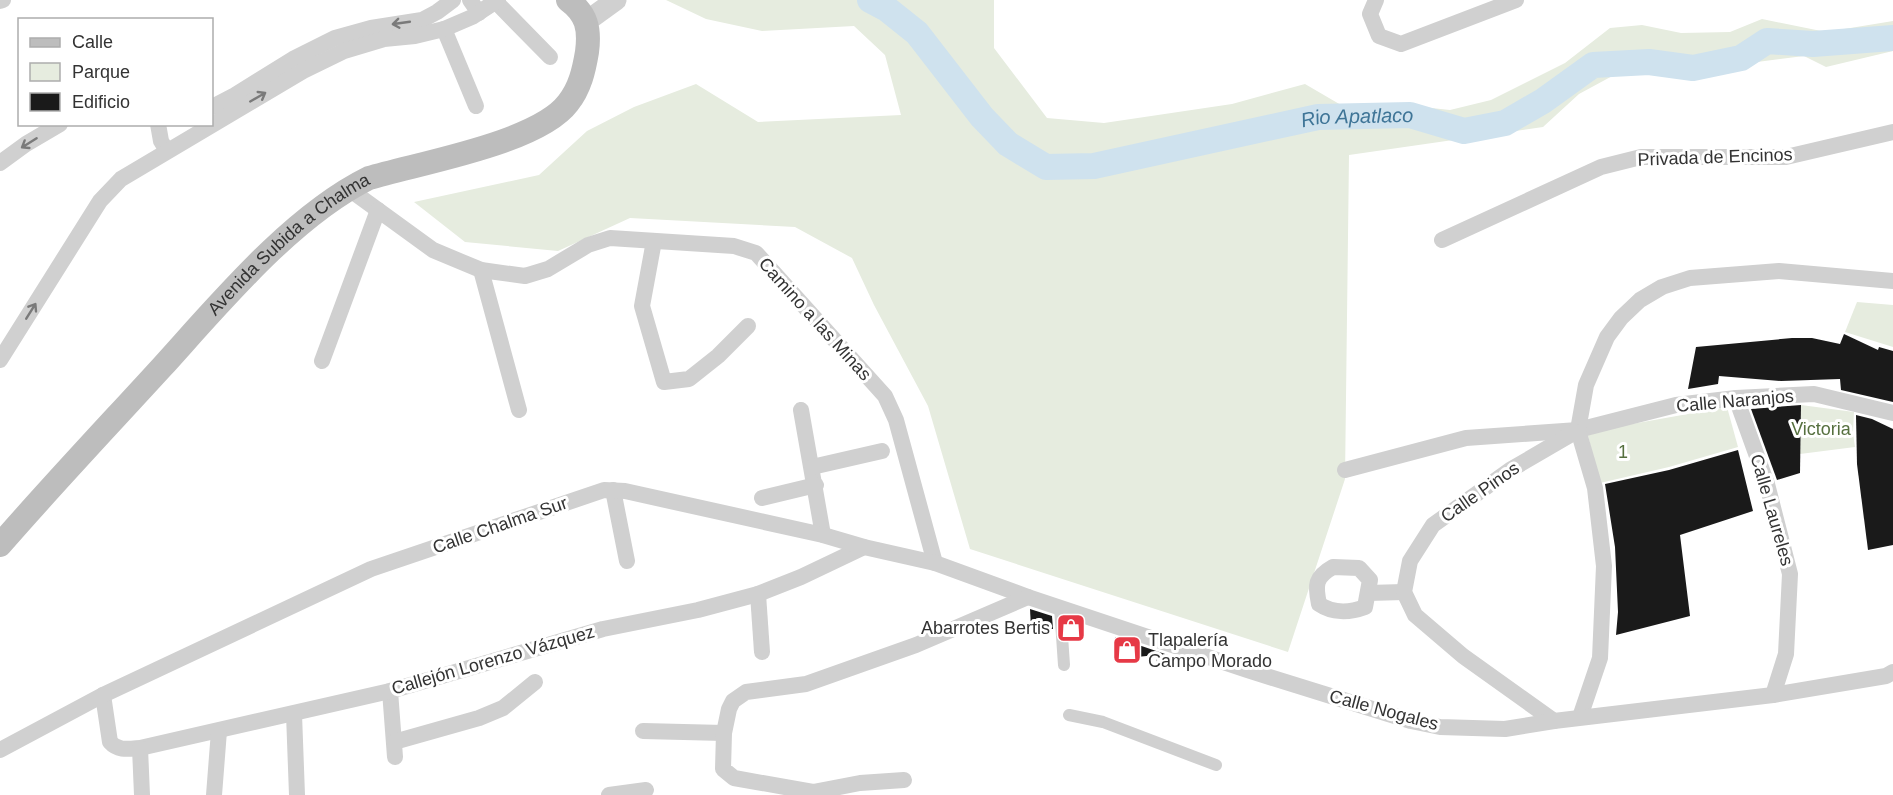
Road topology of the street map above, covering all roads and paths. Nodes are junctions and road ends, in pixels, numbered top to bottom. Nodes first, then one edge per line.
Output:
1 (453, 0) edge
2 (616, 0) edge
3 (1376, 0) edge
4 (1516, 0) edge
5 (497, 1) edge
6 (474, 7) edge
7 (582, 8) edge
8 (444, 29) junction
9 (550, 57) dead end
10 (213, 106) edge
11 (476, 106) dead end
12 (213, 124) edge
13 (57, 126) edge
14 (158, 126) edge
15 (210, 126) edge
16 (1893, 132) edge
17 (167, 151) junction
18 (0, 163) edge
19 (349, 189) junction
20 (378, 210) junction
21 (1442, 240) dead end
22 (654, 241) junction
23 (481, 270) junction
24 (1893, 281) edge
25 (748, 326) dead end
26 (0, 360) edge
27 (322, 361) dead end
28 (1736, 398) junction
29 (519, 410) dead end
30 (801, 410) dead end
31 (1893, 413) edge
32 (1578, 430) junction
33 (882, 451) dead end
34 (812, 467) junction
35 (1345, 470) dead end
36 (816, 484) junction
37 (613, 490) junction
38 (762, 498) dead end
39 (823, 535) junction
40 (0, 545) edge
41 (864, 546) junction
42 (627, 561) dead end
43 (935, 562) junction
44 (1368, 592) dead end
45 (1404, 592) junction
46 (758, 594) junction
47 (1029, 597) junction
48 (1060, 607) junction
49 (762, 652) dead end
50 (1064, 666) dead end
51 (1893, 672) edge
52 (535, 682) dead end
53 (390, 691) junction
54 (103, 695) junction
55 (1773, 695) junction
56 (294, 714) junction
57 (1069, 715) dead end
58 (1580, 717) junction
59 (1554, 721) junction
60 (219, 731) junction
61 (643, 731) dead end
62 (724, 733) junction
63 (140, 748) junction
64 (0, 750) edge
65 (1216, 765) dead end
66 (904, 780) dead end
67 (761, 789) edge
68 (646, 790) dead end
69 (142, 795) edge
70 (214, 795) edge
71 (297, 795) edge
72 (609, 795) edge

1 -> 10 street
2 - 7 street
3 - 4 street
5 - 6 street
5 - 9 street
6 - 8 street
7 - 19 main road, Avenida Subida a Chalma
8 - 11 street
12 -> 8 street
13 -> 18 street
14 - 17 street
17 -> 15 street
16 - 21 street, Privada de Encinos
26 -> 17 street
19 - 20 street, Camino a las Minas
19 - 40 main road, Avenida Subida a Chalma
20 - 23 street, Camino a las Minas
20 - 27 street
22 - 23 street, Camino a las Minas
22 - 25 street
22 - 43 street, Camino a las Minas
23 - 29 street
24 - 32 street
28 - 31 street, Calle Naranjos
28 - 32 street, Calle Naranjos
28 - 55 street, Calle Laureles
30 - 34 street
32 - 35 street
32 - 45 street, Calle Pinos
32 - 58 street
33 - 34 street
34 - 36 street
36 - 38 street
36 - 39 street
37 - 39 street, Calle Chalma Sur
37 - 42 street
37 - 54 street, Calle Chalma Sur
39 - 41 street, Calle Chalma Sur
41 - 43 street, Calle Chalma Sur
41 - 46 street, Callejón Lorenzo Vázquez
43 - 47 street, Calle Chalma Sur
44 - 45 street
45 - 59 street
46 - 49 street
46 - 53 street, Callejón Lorenzo Vázquez
47 - 48 street, Calle Nogales
47 - 62 street
48 - 50 street
48 - 59 street, Calle Nogales
51 - 55 street, Calle Nogales
52 - 53 street
53 - 56 street, Callejón Lorenzo Vázquez
54 - 63 street, Callejón Lorenzo Vázquez
54 - 64 street, Calle Chalma Sur
55 - 58 street, Calle Nogales
56 - 60 street, Callejón Lorenzo Vázquez
56 - 71 street
57 - 65 street
58 - 59 street, Calle Nogales
60 - 63 street, Callejón Lorenzo Vázquez
60 - 70 street
61 - 62 street
62 - 67 street
63 - 69 street
66 - 67 street
68 - 72 street

